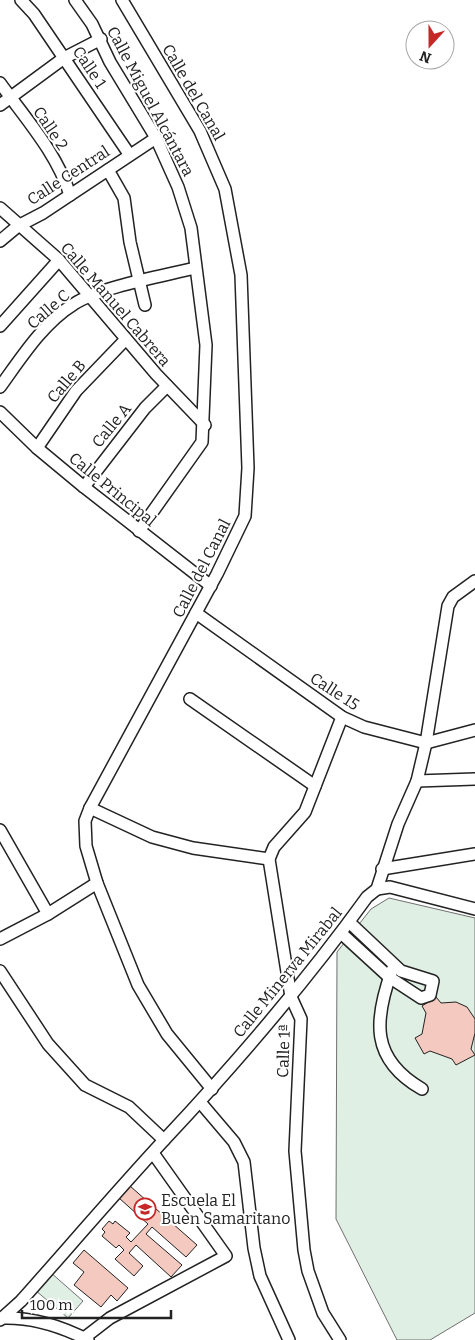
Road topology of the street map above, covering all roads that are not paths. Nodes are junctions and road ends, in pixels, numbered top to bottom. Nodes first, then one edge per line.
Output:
1 (22, 0) edge
2 (75, 0) edge
3 (122, 0) edge
4 (101, 39) junction
5 (64, 58) junction
6 (0, 83) edge
7 (9, 96) junction
8 (0, 104) edge
9 (156, 138) junction
10 (129, 154) junction
11 (108, 170) junction
12 (70, 195) junction
13 (0, 208) edge
14 (18, 226) junction
15 (0, 241) edge
16 (59, 260) junction
17 (195, 268) junction
18 (140, 282) junction
19 (90, 296) junction
20 (145, 305) dead end
21 (0, 326) edge
22 (126, 339) junction
23 (167, 386) junction
24 (0, 387) edge
25 (0, 412) edge
26 (205, 425) junction
27 (37, 448) junction
28 (84, 487) junction
29 (139, 531) junction
30 (475, 581) edge
31 (211, 586) junction
32 (196, 613) junction
33 (190, 699) dead end
34 (342, 717) junction
35 (475, 730) edge
36 (426, 743) junction
37 (475, 779) edge
38 (416, 781) junction
39 (315, 786) junction
40 (90, 808) junction
41 (0, 830) edge
42 (475, 854) edge
43 (269, 858) junction
44 (382, 869) junction
45 (97, 883) junction
46 (377, 889) junction
47 (475, 909) edge
48 (48, 914) junction
49 (349, 922) junction
50 (341, 933) junction
51 (0, 939) edge
52 (0, 971) edge
53 (391, 972) junction
54 (290, 998) junction
55 (422, 1088) dead end
56 (212, 1089) junction
57 (200, 1102) junction
58 (164, 1140) junction
59 (153, 1152) junction
60 (1, 1319) edge
61 (86, 1339) edge
62 (289, 1340) edge
63 (340, 1340) edge

1 - 5 street, Calle 1
2 - 4 street, Calle Miguel Alcántara
3 - 31 street, Calle del Canal
4 - 5 street
4 - 9 street, Calle Miguel Alcántara
5 - 7 street
5 - 10 street, Calle 1
6 - 7 street, Calle 2
7 - 8 street
7 - 12 street, Calle 2
9 - 10 street, Calle Central
9 - 17 street, Calle Miguel Alcántara
10 - 11 street, Calle Central
11 - 12 street, Calle Central
11 - 18 street
12 - 14 street, Calle Central
13 - 14 street, Calle Manuel Cabrera
14 - 15 street, Calle Central
14 - 16 street, Calle Manuel Cabrera
16 - 19 street, Calle Manuel Cabrera
16 - 21 street
17 - 18 street, Calle C
17 - 26 street, Calle Miguel Alcántara
18 - 19 street, Calle C
18 - 20 street
19 - 22 street, Calle Manuel Cabrera
19 - 24 street, Calle C
22 - 23 street, Calle Manuel Cabrera
22 - 27 street, Calle B
23 - 26 street, Calle Manuel Cabrera
23 - 28 street, Calle A
25 - 27 street, Calle Principal
26 - 29 street, Calle Miguel Alcántara
27 - 28 street, Calle Principal
28 - 29 street, Calle Principal
29 - 31 street, Calle Principal
30 - 36 street, Calle Minerva Mirabal
31 - 32 street, Calle del Canal
32 - 34 street, Calle 15
32 - 40 street, Calle del Canal
33 - 39 street
34 - 36 street, Calle 15
34 - 39 street
35 - 36 street, Calle 15
36 - 38 street, Calle Minerva Mirabal
37 - 38 street
38 - 44 street, Calle Minerva Mirabal
39 - 43 street
40 - 43 street
40 - 45 street, Calle del Canal
41 - 48 street
42 - 44 street
43 - 54 street, Calle 1ª
44 - 46 street, Calle Minerva Mirabal
45 - 48 street
45 - 56 street, Calle del Canal
46 - 47 street
46 - 49 street, Calle Minerva Mirabal
48 - 51 street
49 - 50 street, Calle Minerva Mirabal
49 - 53 street
50 - 53 street
50 - 54 street, Calle Minerva Mirabal
52 - 58 street
53 - 55 street
54 - 56 street, Calle Minerva Mirabal
54 - 63 street, Calle 1ª
56 - 57 street, Calle Minerva Mirabal
57 - 58 street, Calle Minerva Mirabal
57 - 62 street
58 - 59 street, Calle Minerva Mirabal
59 - 60 street, Calle Minerva Mirabal
59 - 61 street
60 - 61 street

